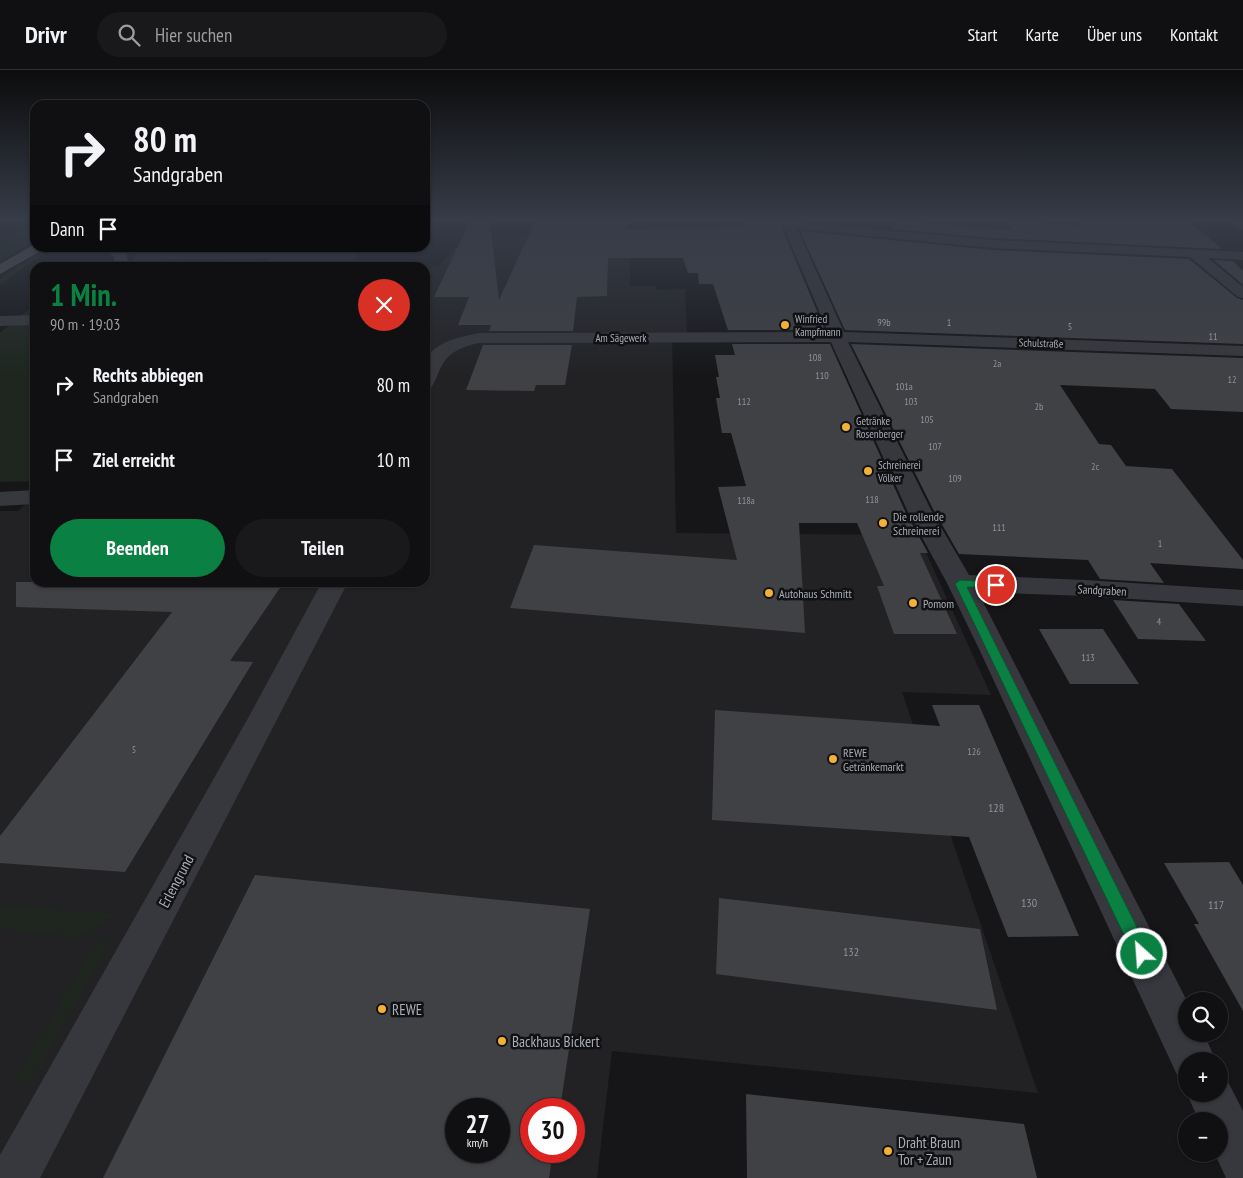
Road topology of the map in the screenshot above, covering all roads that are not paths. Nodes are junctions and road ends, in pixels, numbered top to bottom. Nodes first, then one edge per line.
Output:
1 (810, 273) edge
2 (1217, 273) edge
3 (1243, 294) edge
4 (30, 320) edge
5 (0, 321) edge
6 (839, 337) junction
7 (1243, 351) edge
8 (430, 372) edge
9 (30, 497) edge
10 (0, 499) edge
11 (960, 584) junction
12 (332, 587) edge
13 (1243, 598) edge
14 (1190, 1052) edge
15 (1214, 1102) edge
16 (1243, 1161) edge
17 (14, 1178) edge

1 - 6 street
2 - 3 street
4 - 5 street
6 - 7 street, Schulstraße
6 - 8 street, Am Sägewerk
6 - 11 street
9 - 10 street
11 - 13 street, Sandgraben
11 - 14 street
12 - 17 street, Erlengrund
15 - 16 street

